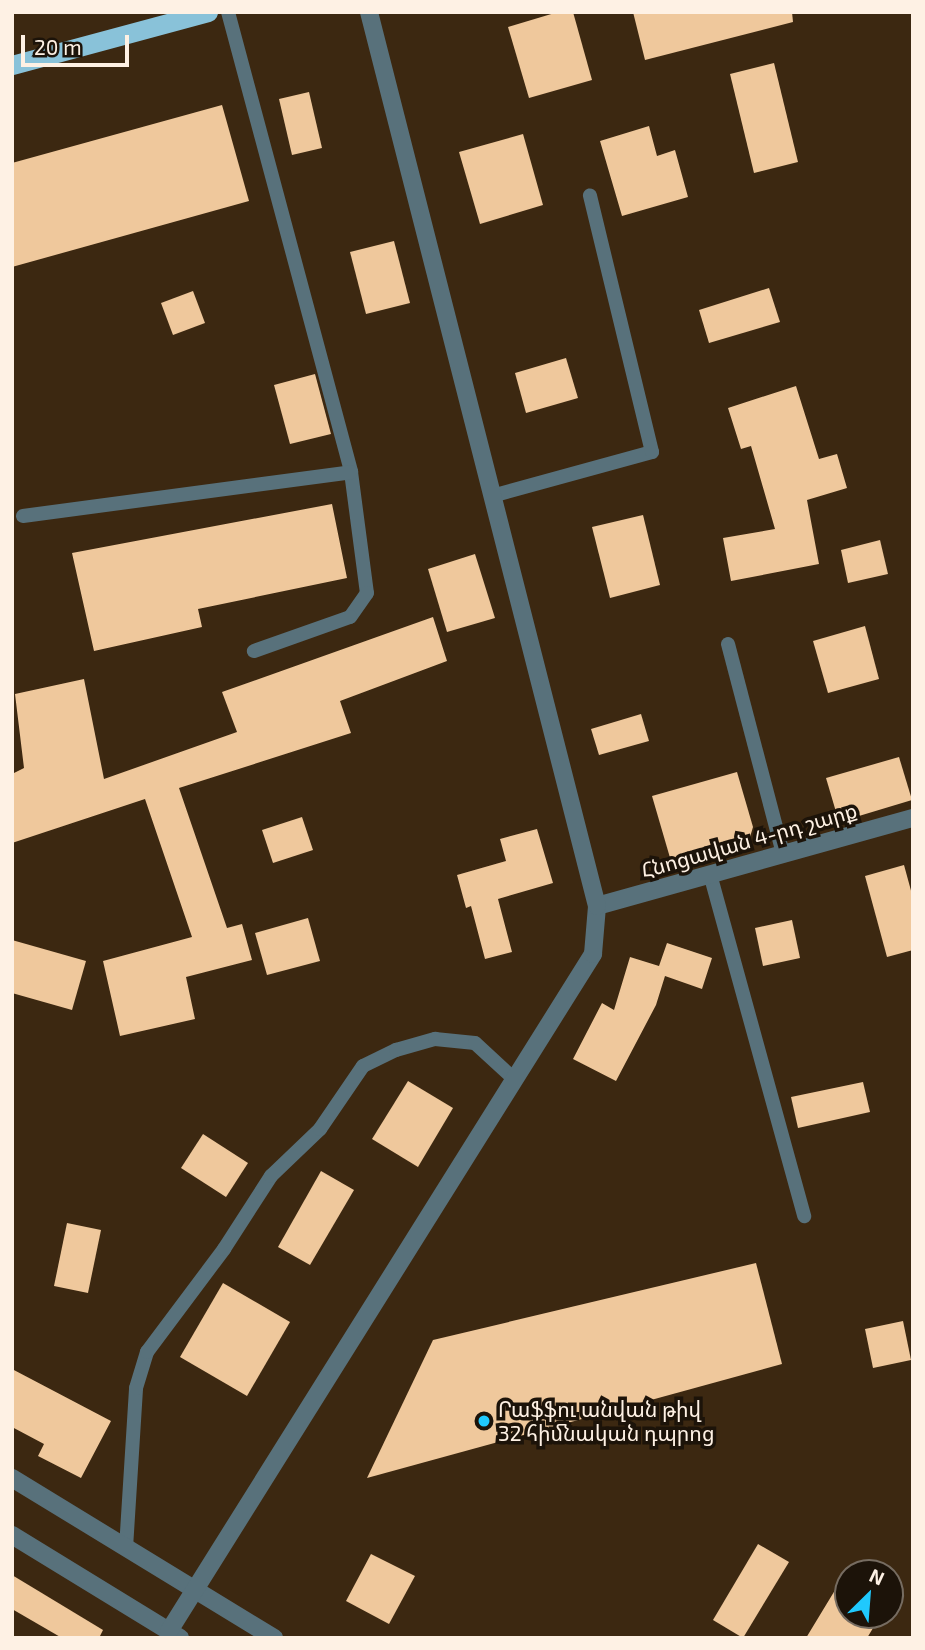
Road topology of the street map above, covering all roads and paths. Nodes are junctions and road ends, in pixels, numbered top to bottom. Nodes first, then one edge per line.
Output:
1 (208, 12) edge
2 (229, 12) edge
3 (369, 12) edge
4 (12, 65) edge
5 (590, 195) dead end
6 (351, 472) junction
7 (492, 496) junction
8 (23, 516) dead end
9 (728, 644) dead end
10 (254, 651) dead end
11 (913, 818) edge
12 (783, 854) junction
13 (710, 874) junction
14 (597, 906) junction
15 (514, 1079) junction
16 (804, 1216) dead end
17 (12, 1478) edge
18 (12, 1535) edge
19 (126, 1548) junction
20 (195, 1590) junction
21 (175, 1634) edge
22 (274, 1638) edge

1 - 4 highway
2 - 6 lane
3 - 7 street
5 - 7 lane
6 - 8 lane
6 - 10 lane
7 - 14 street
9 - 12 lane
11 - 12 street, Հնոցավան 4-րդ շարք
12 - 13 street, Հնոցավան 4-րդ շարք
13 - 14 street, Հնոցավան 4-րդ շարք
13 - 16 lane
14 - 15 street
15 - 19 lane
15 - 20 street
17 - 19 street
18 - 21 street
19 - 20 street
20 - 21 street
20 - 22 street

